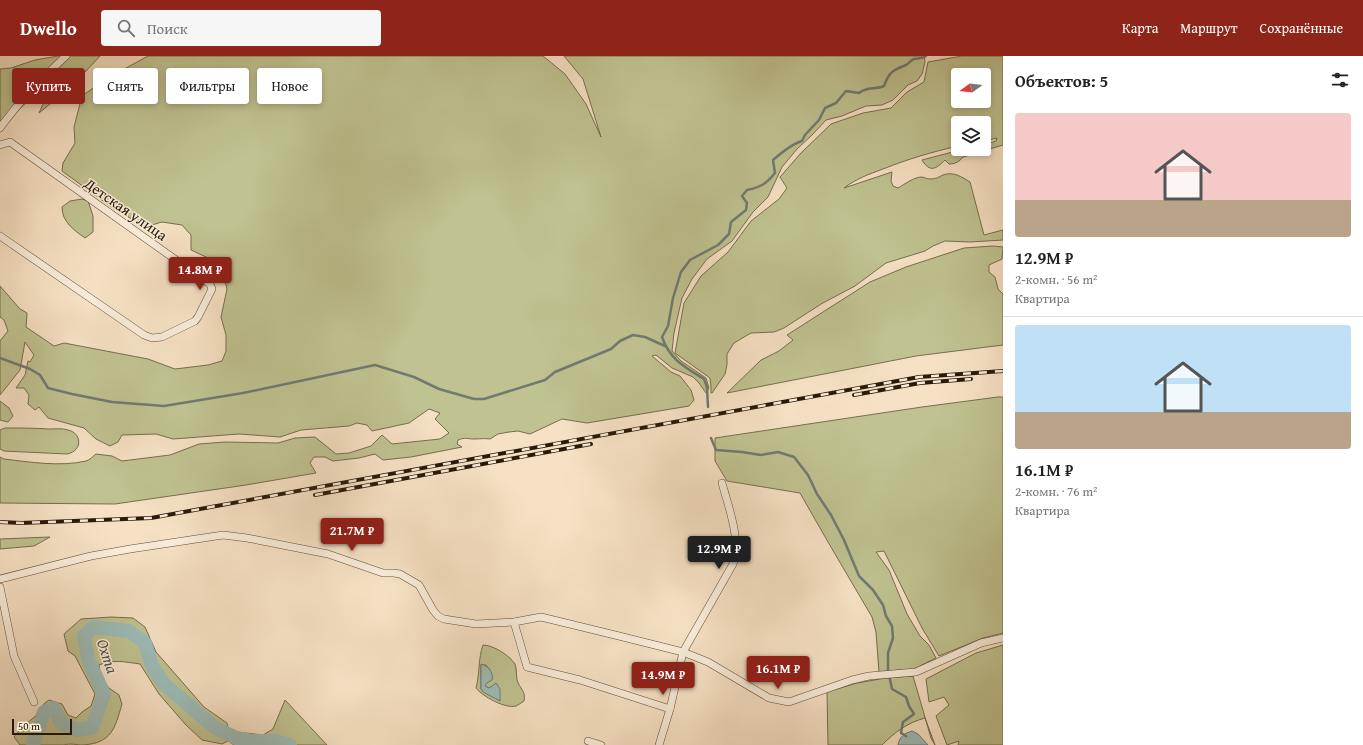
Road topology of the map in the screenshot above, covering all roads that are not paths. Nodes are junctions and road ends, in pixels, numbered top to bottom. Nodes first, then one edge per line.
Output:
1 (66, 56) edge
2 (0, 128) edge
3 (0, 145) edge
4 (0, 236) edge
5 (722, 483) dead end
6 (0, 579) edge
7 (0, 587) edge
8 (514, 622) junction
9 (1003, 638) edge
10 (683, 652) junction
11 (34, 702) dead end
12 (670, 709) junction
13 (588, 741) dead end
14 (601, 745) edge
15 (660, 745) edge

1 - 2 street
3 - 4 street, Детская улица
5 - 10 street
6 - 8 street
7 - 11 street
8 - 10 street
8 - 12 street
9 - 10 street
10 - 12 street
12 - 15 street
13 - 14 street

